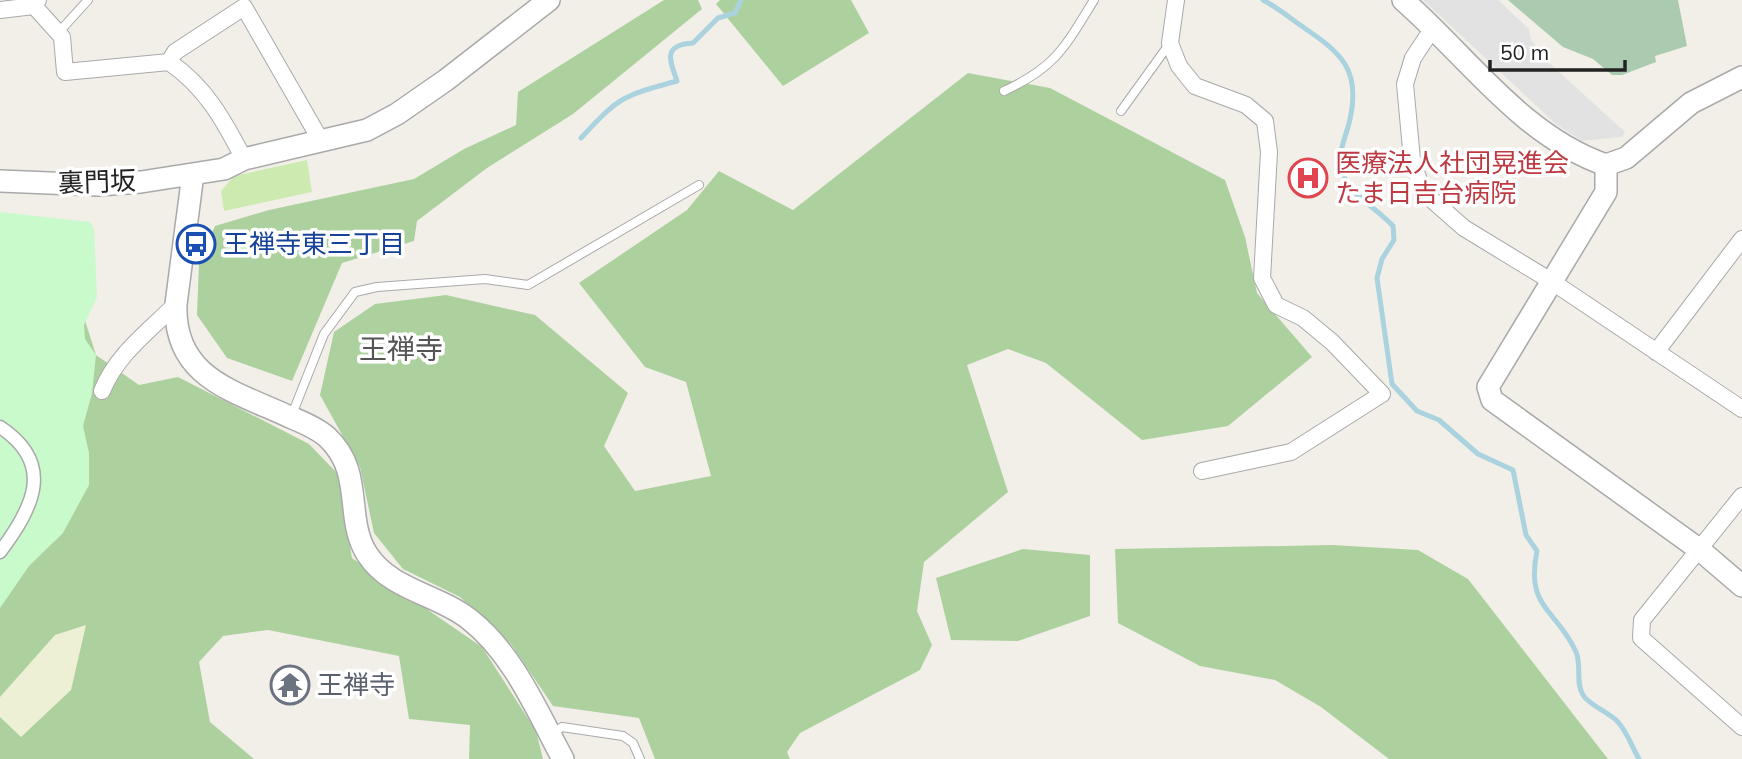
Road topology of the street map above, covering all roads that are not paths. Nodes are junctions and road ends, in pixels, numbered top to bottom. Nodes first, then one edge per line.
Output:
1 (88, 0) edge
2 (549, 0) edge
3 (1094, 0) edge
4 (1176, 0) edge
5 (1403, 0) edge
6 (36, 3) edge
7 (0, 10) edge
8 (1433, 28) junction
9 (59, 32) junction
10 (1170, 43) junction
11 (169, 62) junction
12 (1742, 77) edge
13 (1004, 91) dead end
14 (1121, 111) dead end
15 (321, 141) junction
16 (244, 159) junction
17 (1606, 165) junction
18 (193, 174) junction
19 (0, 181) edge
20 (699, 185) dead end
21 (1742, 239) edge
22 (1551, 281) junction
23 (176, 304) junction
24 (1656, 352) junction
25 (102, 391) dead end
26 (1742, 408) edge
27 (291, 417) junction
28 (0, 427) edge
29 (1202, 471) dead end
30 (1742, 496) edge
31 (1700, 550) junction
32 (0, 552) edge
33 (1742, 586) edge
34 (1742, 727) edge
35 (549, 735) junction
36 (563, 759) edge
37 (640, 759) edge

1 - 9 lane
2 - 15 street, 裏門坂
3 - 13 lane
4 - 10 street
5 - 8 street
6 - 7 street
6 - 9 street
8 - 17 street
8 - 22 street
9 - 11 street
10 - 14 lane
10 - 29 street
11 - 15 street
11 - 16 street
12 - 17 street
15 - 16 street, 裏門坂
16 - 18 street, 裏門坂
17 - 22 street
18 - 19 street, 裏門坂
18 - 23 street
20 - 27 lane
21 - 24 street
22 - 24 street
22 - 31 street
23 - 25 street
23 - 27 street
24 - 26 street
27 - 35 street
28 - 32 street
30 - 31 street
31 - 33 street
31 - 34 street
35 - 36 street
35 - 37 lane

